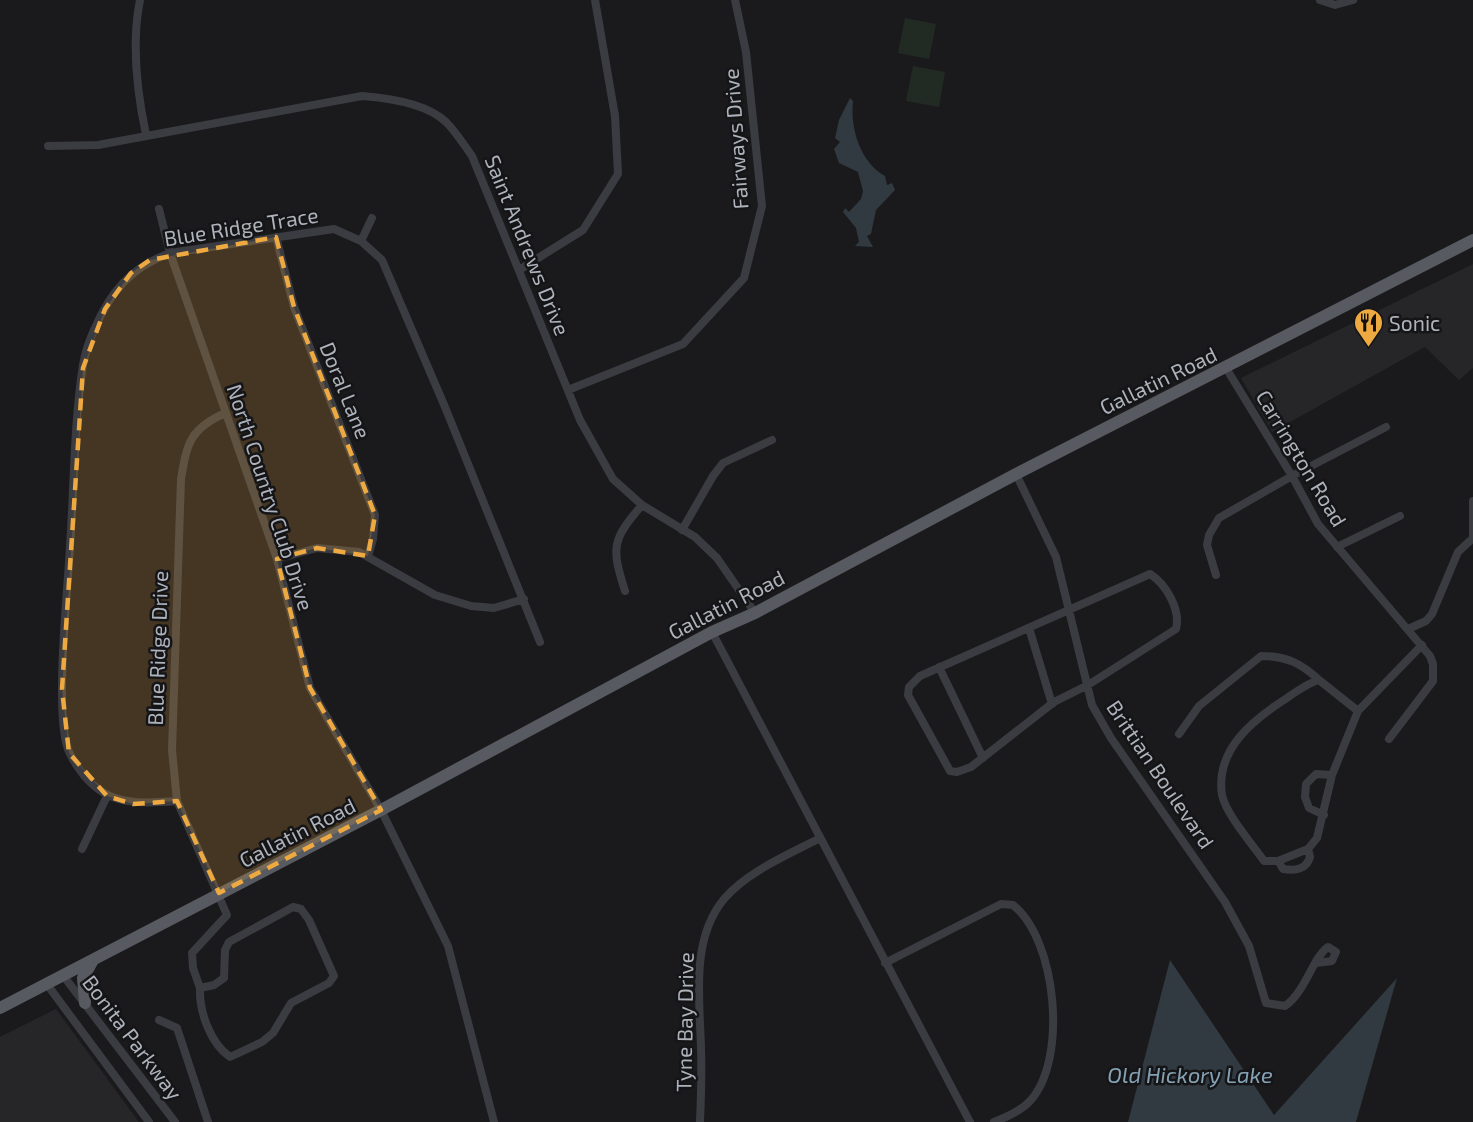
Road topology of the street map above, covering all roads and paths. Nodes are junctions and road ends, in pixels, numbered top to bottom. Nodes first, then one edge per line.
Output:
1 (140, 0) edge
2 (596, 0) edge
3 (735, 0) edge
4 (1320, 0) edge
5 (1353, 0) edge
6 (146, 135) junction
7 (48, 146) dead end
8 (159, 209) dead end
9 (372, 218) dead end
10 (276, 237) junction
11 (1473, 240) edge
12 (361, 241) junction
13 (170, 253) junction
14 (519, 270) junction
15 (1227, 368) junction
16 (568, 390) junction
17 (225, 413) junction
18 (1386, 427) dead end
19 (772, 440) dead end
20 (1016, 474) junction
21 (1292, 476) junction
22 (1473, 501) edge
23 (642, 505) junction
24 (1400, 516) dead end
25 (682, 531) junction
26 (1473, 538) edge
27 (1337, 547) junction
28 (368, 556) junction
29 (277, 559) junction
30 (1216, 575) dead end
31 (625, 591) dead end
32 (524, 599) junction
33 (1068, 612) junction
34 (755, 613) junction
35 (1029, 628) junction
36 (1408, 629) junction
37 (712, 632) junction
38 (540, 642) dead end
39 (1422, 645) junction
40 (939, 667) junction
41 (1319, 680) junction
42 (1088, 685) junction
43 (1052, 704) junction
44 (1358, 711) junction
45 (1179, 734) dead end
46 (1389, 739) dead end
47 (983, 758) junction
48 (1332, 775) junction
49 (107, 796) junction
50 (177, 801) junction
51 (381, 810) junction
52 (1324, 815) junction
53 (820, 838) junction
54 (82, 849) dead end
55 (1308, 849) junction
56 (1278, 861) junction
57 (219, 893) junction
58 (94, 958) junction
59 (885, 963) junction
60 (1316, 963) dead end
61 (63, 974) junction
62 (46, 983) junction
63 (200, 988) junction
64 (85, 1003) junction
65 (0, 1008) edge
66 (159, 1020) dead end
67 (149, 1122) edge
68 (175, 1122) edge
69 (208, 1122) edge
70 (494, 1122) edge
71 (700, 1122) edge
72 (970, 1122) edge
73 (994, 1122) edge

1 - 6 street
2 - 14 street
3 - 16 street, Fairways Drive
4 - 5 street
6 - 7 street, Saint Andrews Drive
6 - 14 street, Saint Andrews Drive
8 - 13 street, North Country Club Drive
9 - 12 street
10 - 12 street, Blue Ridge Trace
10 - 13 street, Blue Ridge Trace
10 - 28 street, Doral Lane
11 - 15 main road, Gallatin Road
12 - 32 street, Blue Ridge Trace
13 - 17 street, North Country Club Drive
13 - 49 street, Blue Ridge Trace
14 - 16 street, Saint Andrews Drive
15 - 20 main road, Gallatin Road
15 - 21 street, Carrington Road
16 - 23 street, Saint Andrews Drive
17 - 29 street, North Country Club Drive
17 - 50 street, Blue Ridge Drive
18 - 21 street
19 - 25 street
20 - 33 street, Brittian Boulevard
20 - 34 main road, Gallatin Road
21 - 27 street, Carrington Road
21 - 30 street
22 - 26 street
23 - 25 street, Saint Andrews Drive
23 - 31 street
24 - 27 street
25 - 34 street, Saint Andrews Drive
26 - 36 street
27 - 36 street, Carrington Road
28 - 29 street
28 - 32 street
29 - 51 street, North Country Club Drive
32 - 38 street, Blue Ridge Trace
33 - 35 street
33 - 42 street, Brittian Boulevard
33 - 42 street
34 - 37 main road, Gallatin Road
35 - 40 street
35 - 43 street
36 - 39 street, Carrington Road
37 - 51 main road, Gallatin Road
37 - 53 street
39 - 44 street
39 - 46 street, Carrington Road
40 - 47 street
40 - 47 street
41 - 44 street
41 - 45 street
41 - 56 street
42 - 43 street
42 - 60 street, Brittian Boulevard
43 - 47 street
44 - 48 street
48 - 52 street
48 - 52 street
49 - 50 street, Blue Ridge Trace
49 - 54 street
50 - 57 street, Blue Ridge Drive
51 - 57 main road, Gallatin Road
51 - 70 street, North Country Club Drive
52 - 55 street
53 - 59 street
53 - 71 street, Tyne Bay Drive
55 - 56 street
55 - 56 street
57 - 58 main road, Gallatin Road
57 - 63 street, Blue Ridge Drive
58 - 61 main road, Gallatin Road
58 - 64 main road
59 - 72 street
59 - 73 street
61 - 62 main road, Gallatin Road
61 - 64 street, Bonita Parkway
62 - 65 main road, Gallatin Road
62 - 67 street, Bonita Parkway
63 - 63 street
64 - 68 street, Bonita Parkway
66 - 69 street

